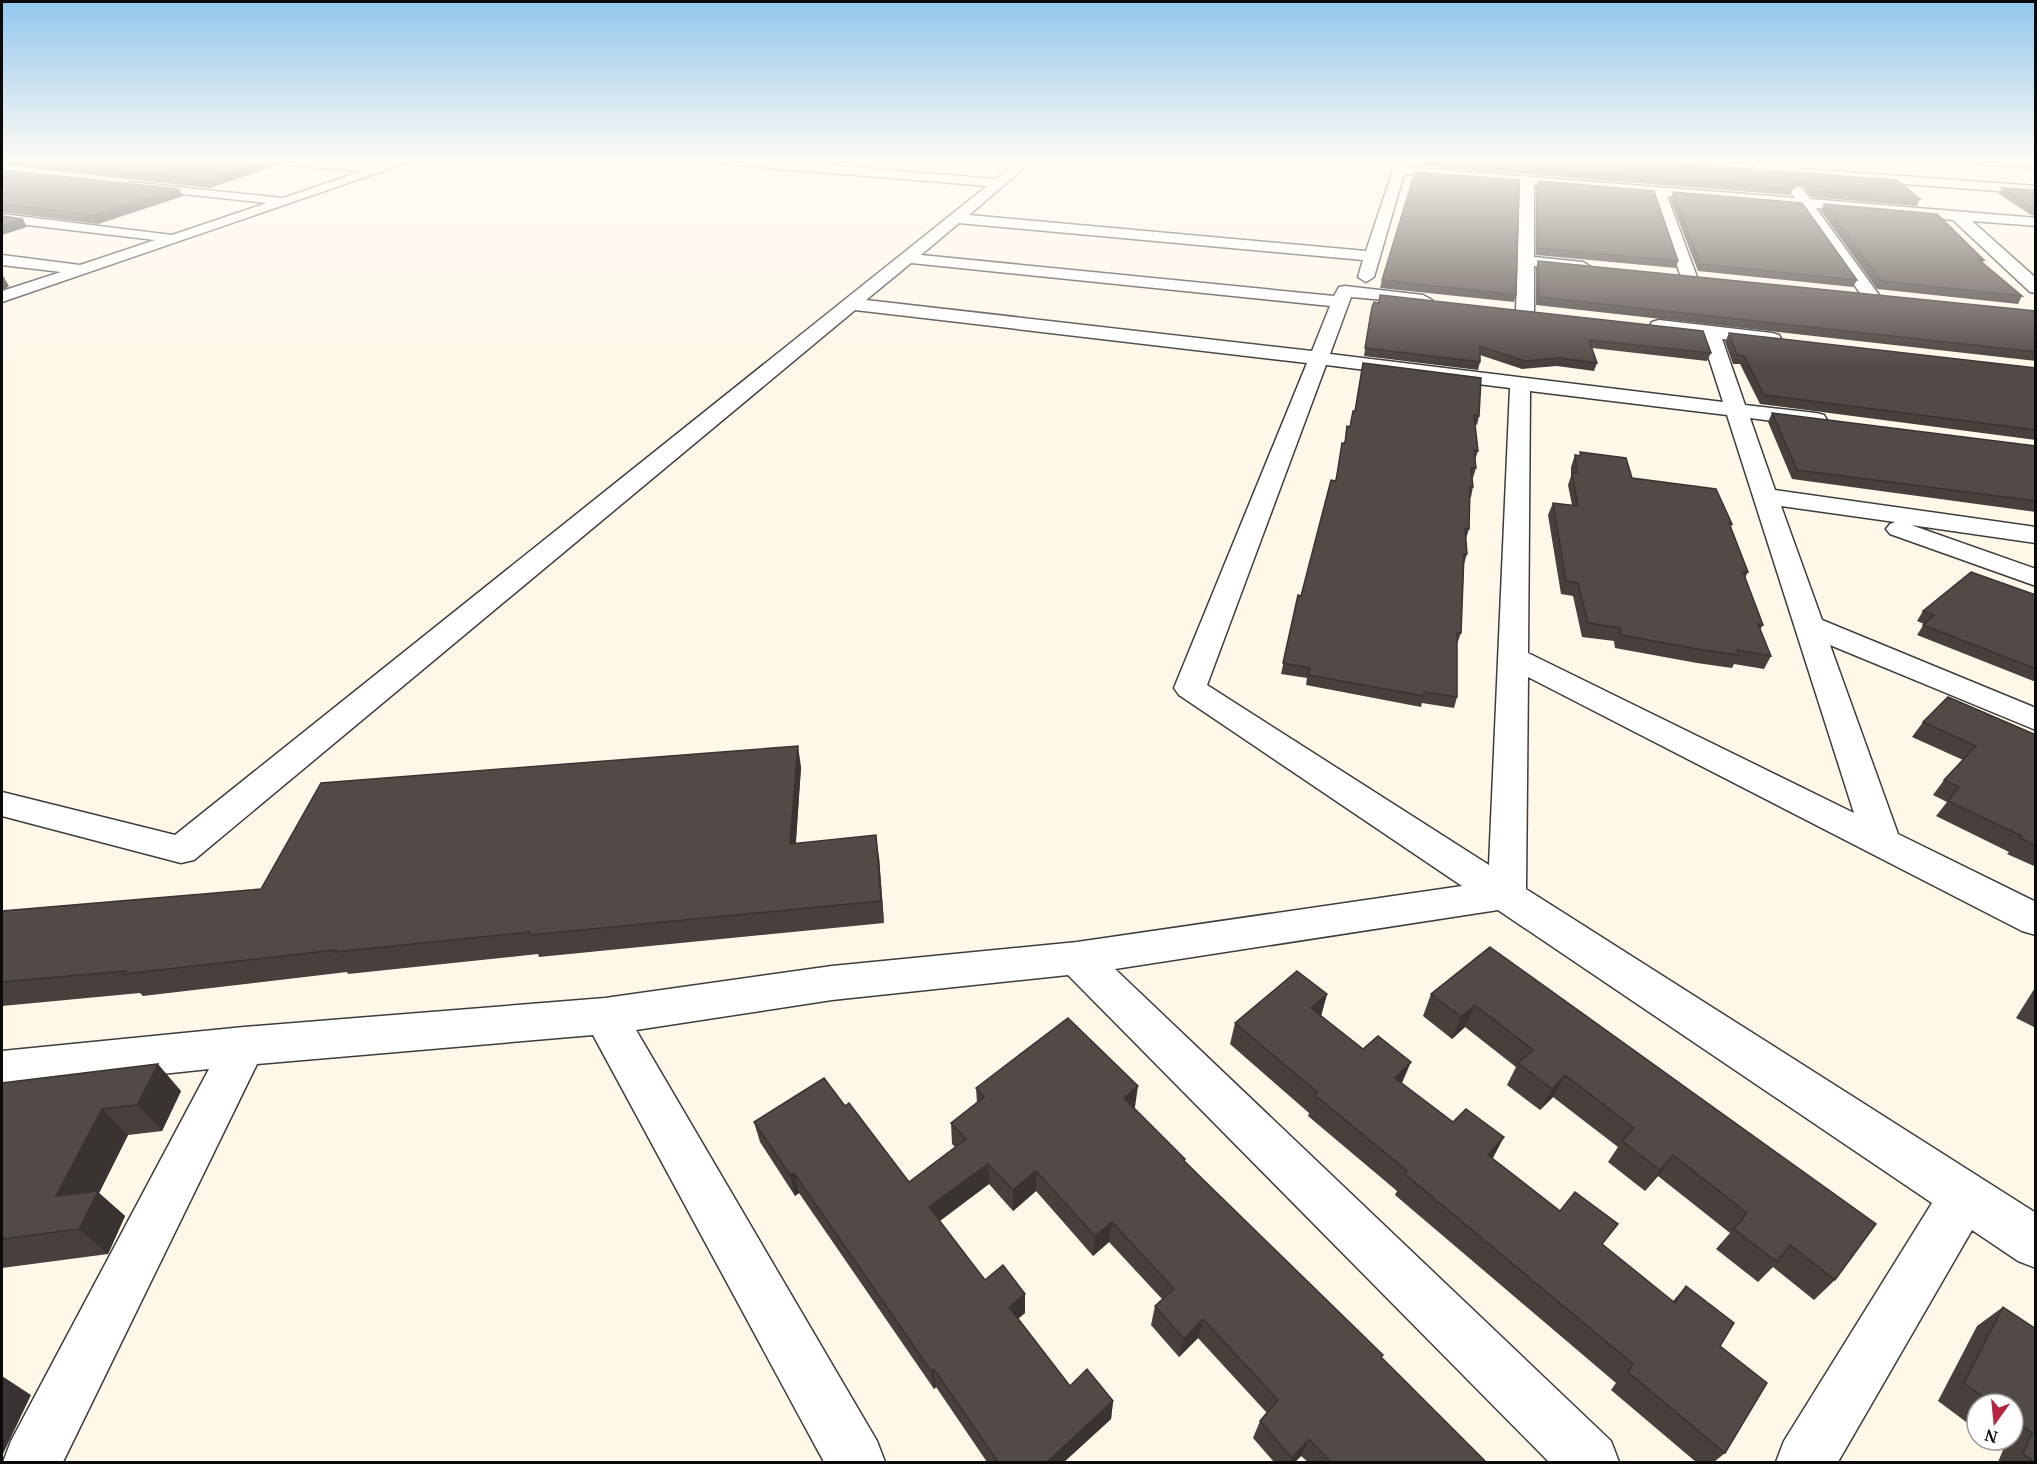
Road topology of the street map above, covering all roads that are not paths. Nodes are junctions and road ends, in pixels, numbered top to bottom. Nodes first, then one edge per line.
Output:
1 (92, 228) edge
2 (206, 228) edge
3 (943, 228) edge
4 (1072, 228) edge
5 (1381, 228) edge
6 (1528, 228) edge
7 (1672, 228) edge
8 (1823, 228) edge
9 (1971, 228) edge
10 (177, 238) junction
11 (1373, 255) junction
12 (907, 258) junction
13 (2, 260) edge
14 (1528, 261) junction
15 (2012, 266) junction
16 (1597, 268) edge
17 (2036, 268) edge
18 (84, 269) junction
19 (1666, 275) edge
20 (1689, 277) junction
21 (1712, 280) edge
22 (2036, 288) edge
23 (1847, 293) edge
24 (2, 297) edge
25 (1351, 298) junction
26 (1443, 302) edge
27 (850, 304) junction
28 (1502, 309) edge
29 (1525, 311) junction
30 (1548, 314) edge
31 (1641, 324) edge
32 (1710, 332) junction
33 (1792, 341) edge
34 (1319, 358) junction
35 (1520, 383) junction
36 (1737, 410) junction
37 (1840, 423) edge
38 (1766, 496) junction
39 (1829, 505) junction
40 (2036, 535) edge
41 (2036, 578) edge
42 (1809, 625) junction
43 (1513, 657) junction
44 (2036, 720) edge
45 (2, 804) edge
46 (1882, 842) junction
47 (1507, 894) junction
48 (2036, 920) edge
49 (1077, 958) junction
50 (605, 1016) junction
51 (244, 1046) junction
52 (2, 1071) edge
53 (1964, 1196) junction
54 (2036, 1243) edge
55 (32, 1462) edge
56 (856, 1462) edge
57 (1590, 1462) edge
58 (1805, 1462) edge

1 - 10 street
2 - 10 street
3 - 12 street
4 - 11 street
5 - 11 street
6 - 14 street
7 - 20 street
8 - 23 street
9 - 15 street
10 - 18 street
11 - 25 street
12 - 25 street
12 - 27 street
13 - 18 street
14 - 16 street
14 - 29 street
15 - 17 street
15 - 22 street
18 - 24 street
19 - 20 street
20 - 21 street
25 - 26 street
25 - 34 street
27 - 34 street
27 - 45 street
28 - 29 street
29 - 30 street
31 - 32 street
32 - 33 street
32 - 36 street
34 - 35 street
34 - 47 street
35 - 36 street
35 - 43 street
36 - 37 street
36 - 38 street
38 - 39 street
38 - 42 street
39 - 40 street
39 - 41 street
42 - 44 street
42 - 46 street
43 - 46 street
43 - 47 street
46 - 48 street
47 - 49 street
47 - 53 street
49 - 50 street
49 - 57 street
50 - 51 street
50 - 56 street
51 - 52 street
51 - 55 street
53 - 54 street
53 - 58 street

